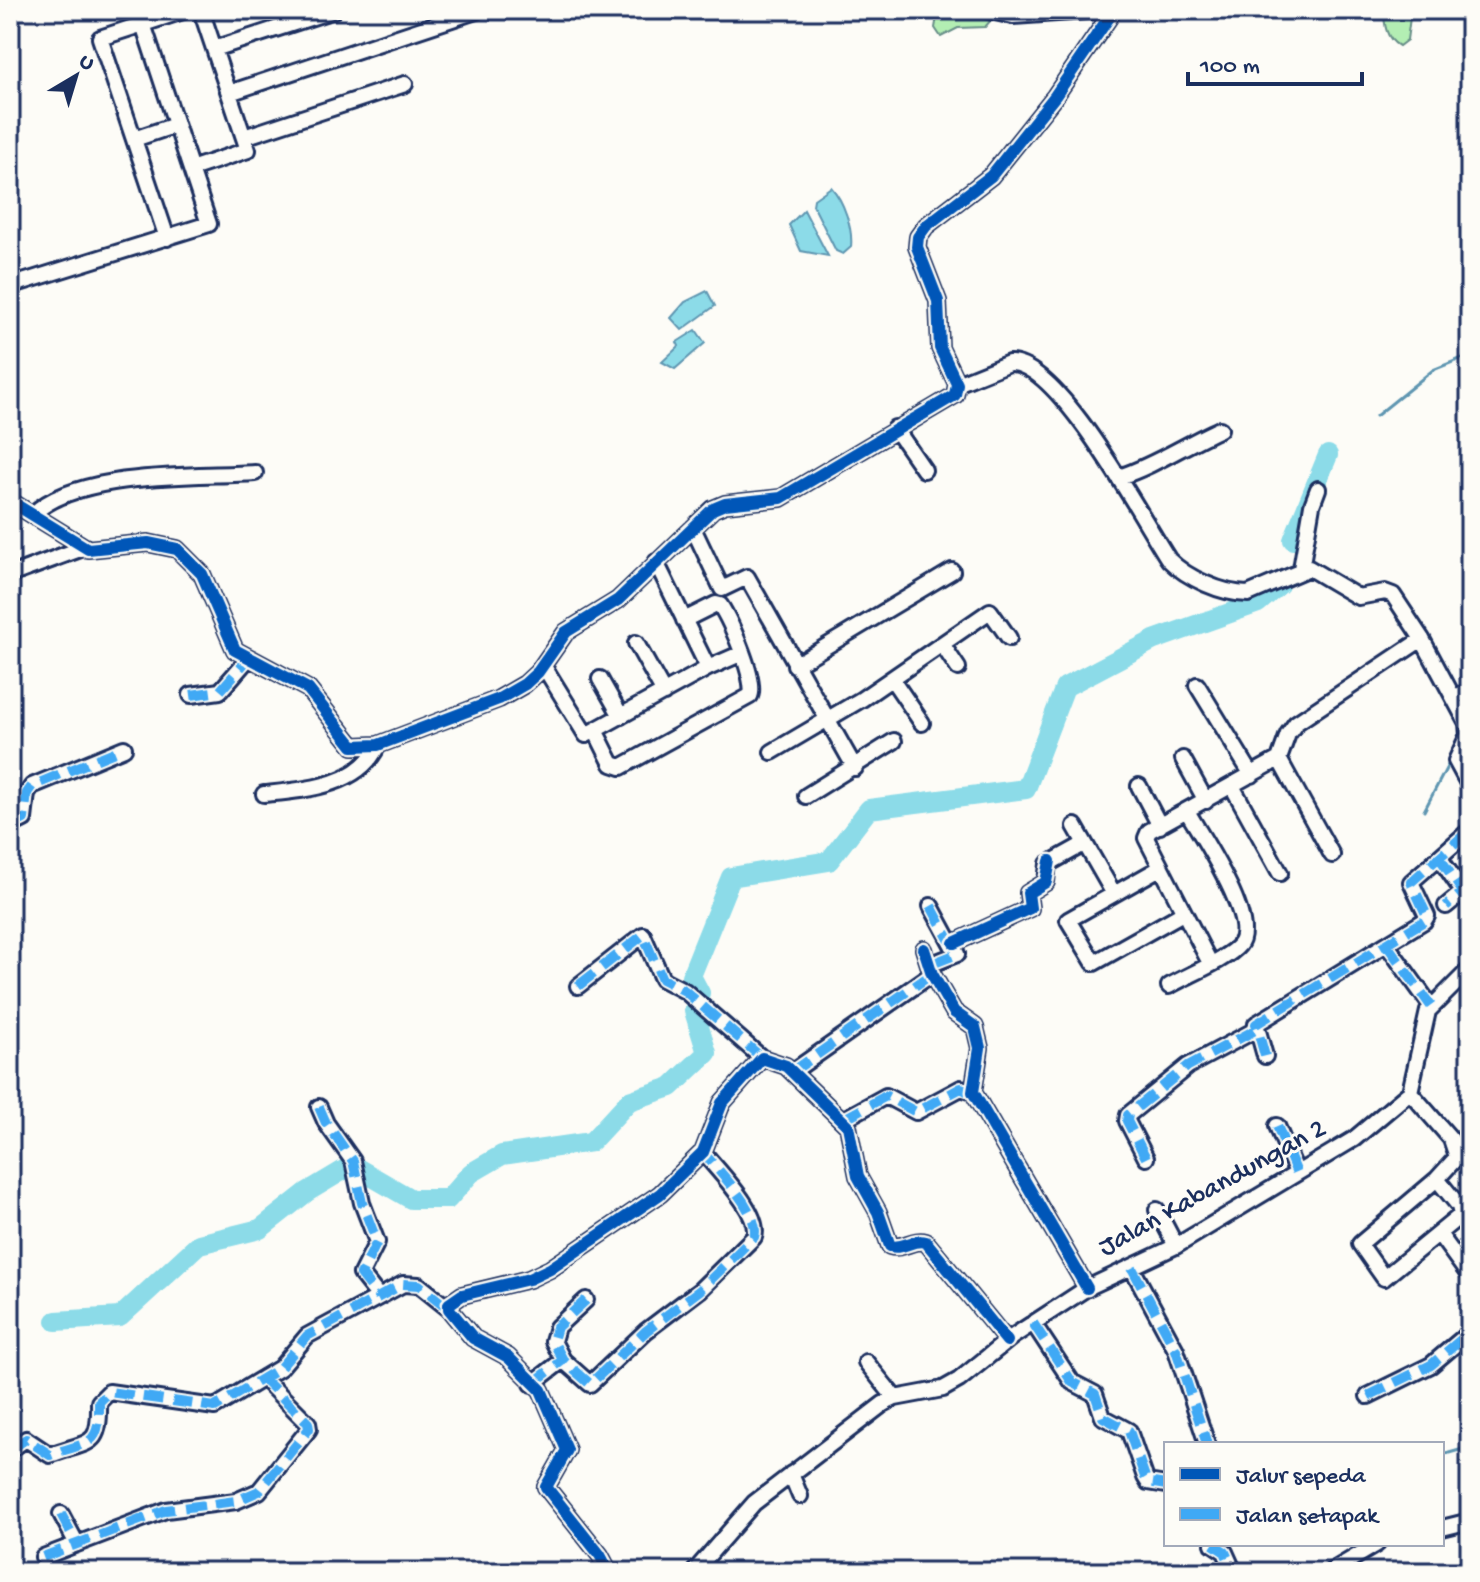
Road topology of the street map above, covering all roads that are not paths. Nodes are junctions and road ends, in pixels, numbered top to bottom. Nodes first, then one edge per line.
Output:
1 (186, 10) edge
2 (201, 10) edge
3 (334, 10) edge
4 (986, 10) edge
5 (1102, 10) edge
6 (1114, 10) edge
7 (476, 11) edge
8 (143, 24) junction
9 (214, 49) junction
10 (405, 84) dead end
11 (229, 93) junction
12 (176, 125) junction
13 (244, 137) junction
14 (134, 139) junction
15 (191, 169) junction
16 (167, 238) junction
17 (10, 286) edge
18 (957, 384) junction
19 (895, 428) junction
20 (1220, 429) dead end
21 (924, 470) dead end
22 (255, 473) dead end
23 (1119, 477) junction
24 (1318, 489) dead end
25 (10, 501) edge
26 (33, 514) junction
27 (693, 528) junction
28 (83, 548) junction
29 (656, 562) junction
30 (1301, 569) junction
31 (952, 571) dead end
32 (10, 575) edge
33 (684, 620) junction
34 (1009, 638) dead end
35 (1422, 639) junction
36 (636, 643) dead end
37 (942, 644) junction
38 (740, 654) junction
39 (248, 659) junction
40 (543, 665) junction
41 (795, 665) junction
42 (708, 668) junction
43 (958, 668) dead end
44 (600, 679) dead end
45 (892, 679) junction
46 (1197, 685) dead end
47 (1470, 691) edge
48 (664, 693) junction
49 (191, 695) dead end
50 (1454, 697) junction
51 (621, 716) junction
52 (826, 720) junction
53 (922, 723) dead end
54 (1470, 728) edge
55 (595, 730) junction
56 (894, 741) dead end
57 (378, 745) junction
58 (124, 748) dead end
59 (772, 752) dead end
60 (1183, 759) dead end
61 (1279, 759) junction
62 (855, 768) junction
63 (1252, 775) junction
64 (1139, 786) dead end
65 (1232, 786) junction
66 (1470, 787) edge
67 (264, 794) dead end
68 (806, 796) dead end
69 (1206, 801) junction
70 (1187, 811) junction
71 (10, 826) edge
72 (1075, 826) dead end
73 (1160, 826) junction
74 (1470, 830) edge
75 (1084, 844) junction
76 (1332, 855) dead end
77 (1439, 857) junction
78 (1160, 868) junction
79 (1280, 873) dead end
80 (1114, 894) junction
81 (931, 906) dead end
82 (1446, 906) dead end
83 (1183, 913) junction
84 (954, 943) junction
85 (1387, 945) junction
86 (924, 949) dead end
87 (1210, 963) junction
88 (932, 969) junction
89 (1470, 969) edge
90 (578, 986) dead end
91 (1169, 986) dead end
92 (1431, 1006) junction
93 (1257, 1029) junction
94 (1265, 1056) dead end
95 (762, 1058) junction
96 (792, 1072) junction
97 (973, 1092) junction
98 (1410, 1092) junction
99 (319, 1107) dead end
100 (844, 1119) junction
101 (1277, 1126) dead end
102 (703, 1152) junction
103 (1146, 1158) dead end
104 (1297, 1173) junction
105 (1437, 1179) junction
106 (1157, 1210) dead end
107 (1439, 1234) junction
108 (1176, 1246) junction
109 (1132, 1268) junction
110 (1466, 1271) dead end
111 (1087, 1288) junction
112 (379, 1297) junction
113 (586, 1300) dead end
114 (449, 1309) junction
115 (1033, 1323) junction
116 (1470, 1332) edge
117 (1007, 1341) junction
118 (563, 1360) junction
119 (866, 1362) dead end
120 (263, 1378) junction
121 (532, 1384) junction
122 (1368, 1396) dead end
123 (895, 1398) junction
124 (1206, 1442) edge
125 (10, 1450) edge
126 (791, 1474) junction
127 (1164, 1485) edge
128 (800, 1496) dead end
129 (61, 1514) dead end
130 (1470, 1521) edge
131 (1444, 1528) edge
132 (77, 1544) junction
133 (1216, 1546) edge
134 (1374, 1546) edge
135 (43, 1557) dead end
136 (609, 1572) edge
137 (694, 1572) edge
138 (1234, 1572) edge
139 (1330, 1572) edge

1 - 8 street
2 - 9 street
3 - 9 street
4 - 5 street
6 - 18 street
7 - 11 street
8 - 12 street
8 - 14 street
9 - 11 street
10 - 13 street
11 - 13 street
12 - 14 street
12 - 15 street
13 - 15 street
14 - 16 street
15 - 16 street
16 - 17 street
18 - 19 street
18 - 23 street
19 - 21 street
19 - 27 street
20 - 23 street
22 - 26 street
23 - 30 street
24 - 30 street
25 - 26 street
26 - 28 street
27 - 29 street
27 - 41 street
28 - 32 street
28 - 39 street
29 - 33 street
29 - 40 street
30 - 35 street
31 - 41 street
33 - 38 street
33 - 42 street
34 - 37 street
35 - 50 street
35 - 61 street
36 - 48 street
37 - 43 street
37 - 45 street
38 - 42 street
38 - 55 street
39 - 49 street
39 - 57 street
40 - 55 street
40 - 57 street
41 - 52 street
42 - 48 street
44 - 51 street
45 - 52 street
45 - 53 street
46 - 63 street
47 - 50 street
48 - 51 street
50 - 54 street
51 - 55 street
52 - 59 street
52 - 62 street
54 - 66 street
56 - 62 street
57 - 67 street
58 - 71 street
60 - 69 street
61 - 63 street
61 - 76 street
62 - 68 street
63 - 65 street
64 - 73 street
65 - 69 street
65 - 79 street
69 - 70 street
70 - 73 street
70 - 87 street
72 - 75 street
73 - 78 street
74 - 77 street
75 - 80 street
75 - 84 street
77 - 82 street
77 - 85 street
78 - 80 street
78 - 83 street
80 - 83 street
81 - 84 street
83 - 87 street
84 - 88 street
85 - 92 street
85 - 93 street
86 - 88 street
87 - 91 street
88 - 96 street
88 - 97 street
89 - 92 street
90 - 95 street
92 - 98 street
93 - 94 street
93 - 103 street
95 - 96 street
95 - 102 street
96 - 100 street
97 - 100 street
97 - 111 street
98 - 104 street, Jalan Kabandungan 2
98 - 105 street
99 - 112 street
100 - 117 street
101 - 104 street
102 - 114 street
102 - 118 street
104 - 108 street, Jalan Kabandungan 2
105 - 107 street
105 - 107 street
106 - 108 street
107 - 110 street
108 - 109 street, Jalan Kabandungan 2
109 - 111 street, Jalan Kabandungan 2
109 - 124 street
111 - 115 street, Jalan Kabandungan 2
112 - 114 street
112 - 120 street
113 - 118 street
114 - 121 street
115 - 117 street, Jalan Kabandungan 2
115 - 127 street
116 - 122 street
117 - 123 street, Jalan Kabandungan 2
118 - 121 street
119 - 123 street
120 - 125 street
120 - 132 street
121 - 136 street
123 - 126 street, Jalan Kabandungan 2
126 - 128 street
126 - 137 street, Jalan Kabandungan 2
129 - 132 street
130 - 131 street
132 - 135 street
133 - 138 street
134 - 139 street

